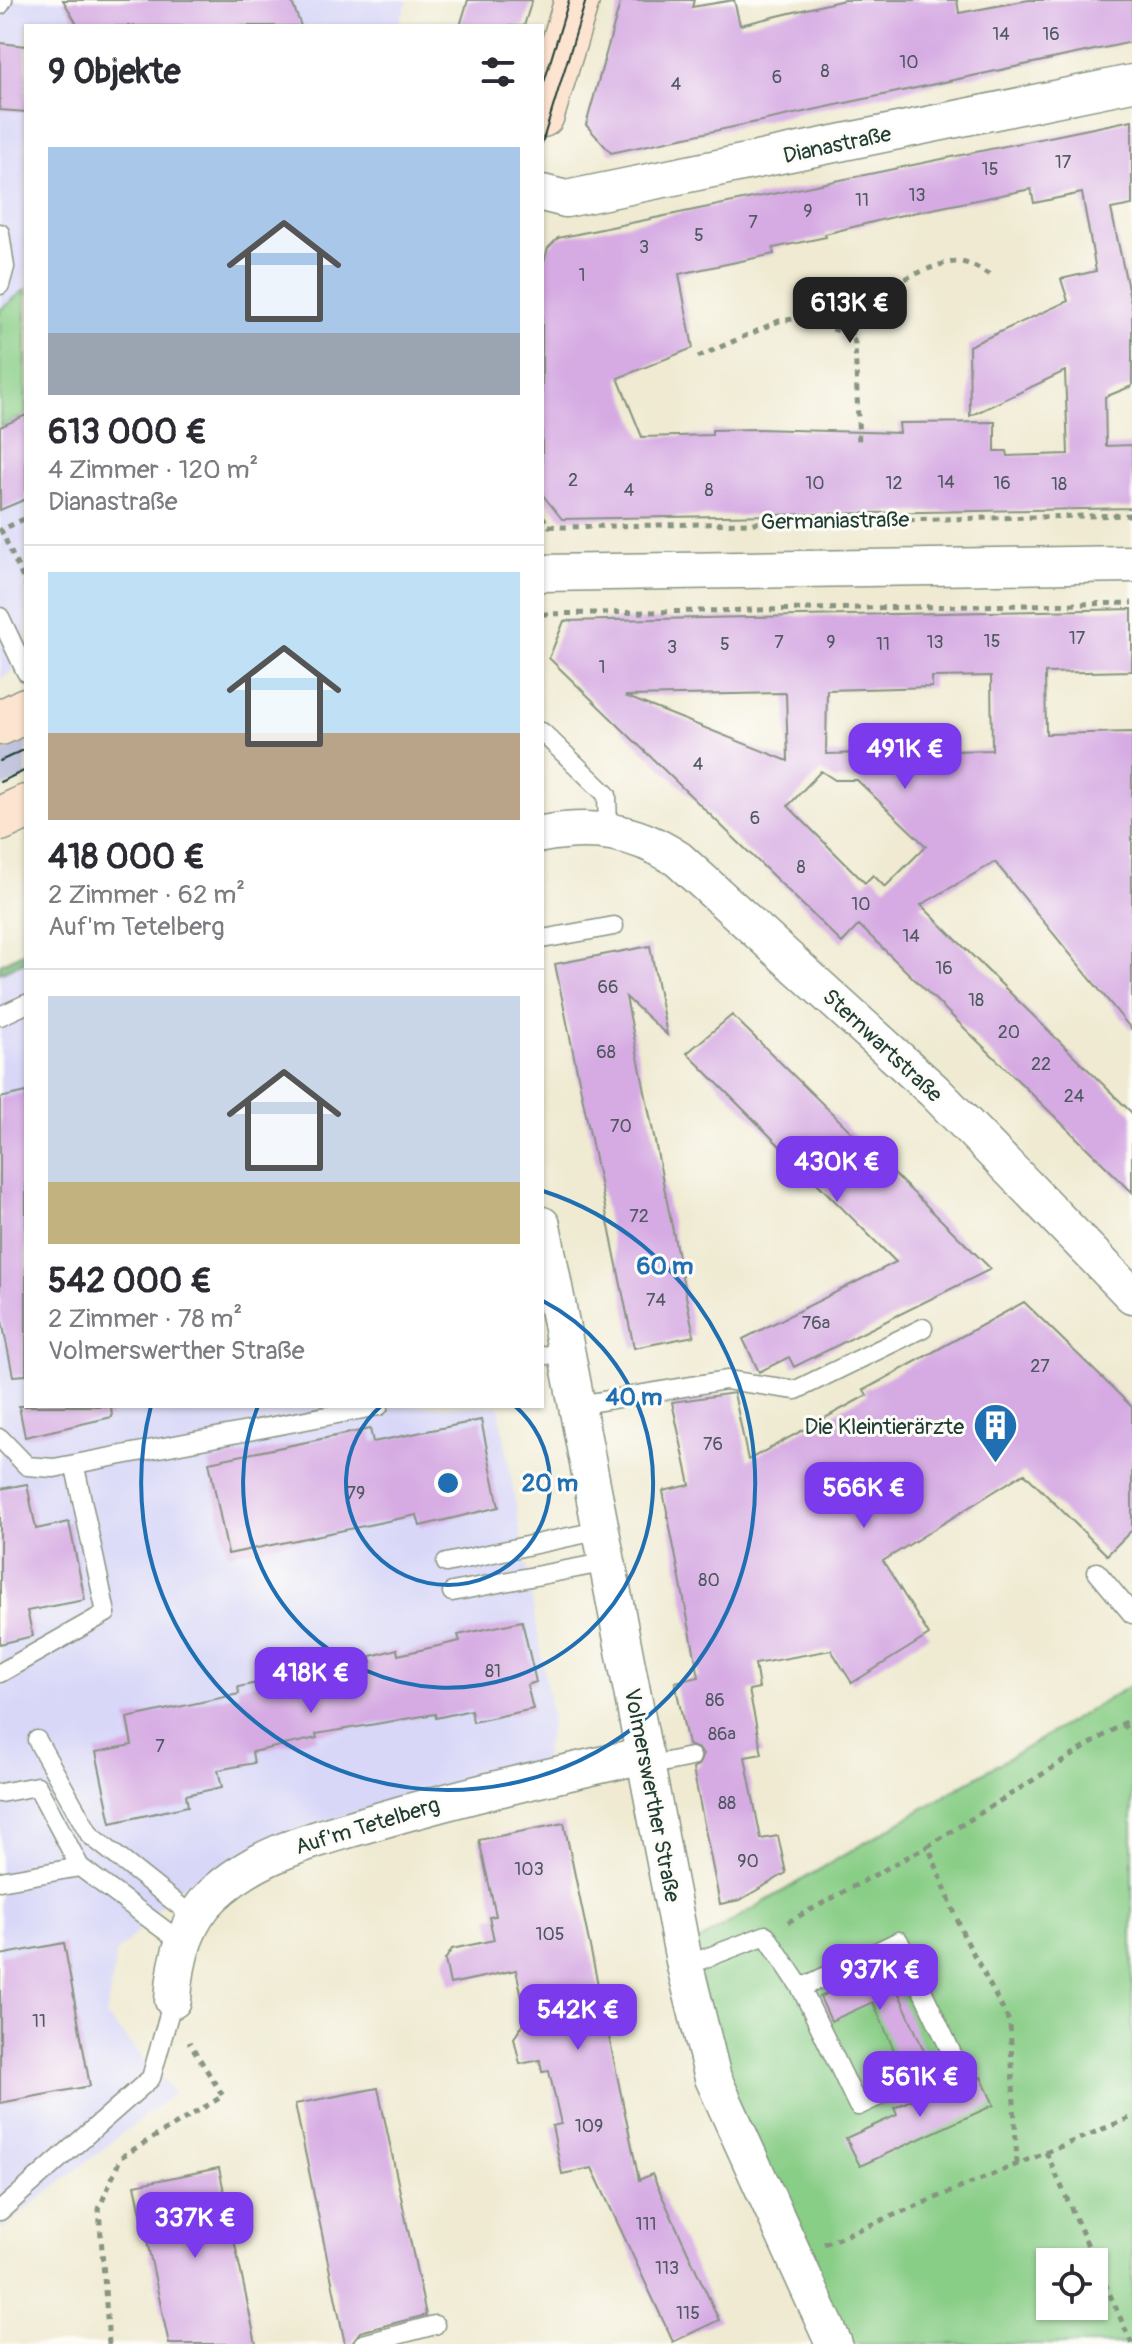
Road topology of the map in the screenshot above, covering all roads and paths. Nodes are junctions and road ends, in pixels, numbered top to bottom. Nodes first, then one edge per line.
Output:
1 (3, 0) edge
2 (577, 0) edge
3 (0, 5) edge
4 (1132, 83) edge
5 (544, 108) edge
6 (544, 194) edge
7 (0, 233) edge
8 (990, 275) dead end
9 (0, 285) edge
10 (851, 335) junction
11 (698, 357) dead end
12 (859, 445) dead end
13 (1132, 515) edge
14 (24, 519) edge
15 (544, 519) edge
16 (1132, 564) edge
17 (549, 568) edge
18 (24, 581) edge
19 (1132, 603) edge
20 (544, 614) edge
21 (0, 617) edge
22 (24, 668) edge
23 (24, 711) edge
24 (0, 723) edge
25 (544, 734) edge
26 (24, 808) edge
27 (0, 819) edge
28 (608, 829) junction
29 (544, 834) edge
30 (614, 926) dead end
31 (544, 939) edge
32 (24, 1005) edge
33 (0, 1016) edge
34 (544, 1245) edge
35 (1132, 1295) edge
36 (923, 1328) dead end
37 (555, 1354) edge
38 (578, 1405) junction
39 (369, 1408) edge
40 (0, 1441) edge
41 (75, 1467) junction
42 (605, 1546) junction
43 (446, 1563) dead end
44 (1097, 1572) dead end
45 (452, 1592) dead end
46 (1132, 1614) edge
47 (0, 1673) edge
48 (1132, 1718) edge
49 (1122, 1724) junction
50 (1132, 1733) edge
51 (37, 1740) dead end
52 (691, 1757) dead end
53 (646, 1760) junction
54 (0, 1793) edge
55 (928, 1846) junction
56 (80, 1867) junction
57 (0, 1881) edge
58 (189, 1931) junction
59 (766, 1935) junction
60 (685, 1966) junction
61 (801, 1988) junction
62 (173, 2000) joint
63 (193, 2053) dead end
64 (1132, 2117) edge
65 (1046, 2152) junction
66 (1017, 2164) junction
67 (0, 2211) edge
68 (793, 2257) junction
69 (435, 2325) dead end
70 (109, 2344) edge
71 (363, 2344) edge
72 (834, 2344) edge
73 (1132, 2344) edge

1 - 3 lane
2 - 5 street
4 - 6 street, Dianastraße
7 - 9 lane
8 - 10 path
10 - 11 path
10 - 12 path
13 - 15 path, Germaniastraße
14 - 18 path
16 - 17 street
19 - 20 path
21 - 22 lane
23 - 24 street
25 - 28 lane
26 - 27 street
28 - 29 street, Sternwartstraße
28 - 35 street, Sternwartstraße
30 - 31 lane
32 - 33 lane
34 - 37 street, Volmerswerther Straße
36 - 38 lane
37 - 38 street, Volmerswerther Straße
38 - 42 street, Volmerswerther Straße
39 - 41 lane
40 - 41 lane
41 - 47 lane
42 - 43 lane
42 - 45 lane
42 - 53 street, Volmerswerther Straße
44 - 46 lane
48 - 49 path
49 - 50 path
49 - 55 path
51 - 58 lane
52 - 53 lane
53 - 58 street, Auf'm Tetelberg
53 - 60 street, Volmerswerther Straße
54 - 56 lane
55 - 59 path
55 - 66 path
56 - 57 lane
56 - 58 lane
58 - 62 street, Auf'm Tetelberg
59 - 60 lane
59 - 61 lane
60 - 68 street, Volmerswerther Straße
61 - 61 lane
62 - 67 lane
63 - 70 path
64 - 65 path
65 - 66 path
65 - 73 path
66 - 68 path
68 - 72 street, Volmerswerther Straße
69 - 71 lane

